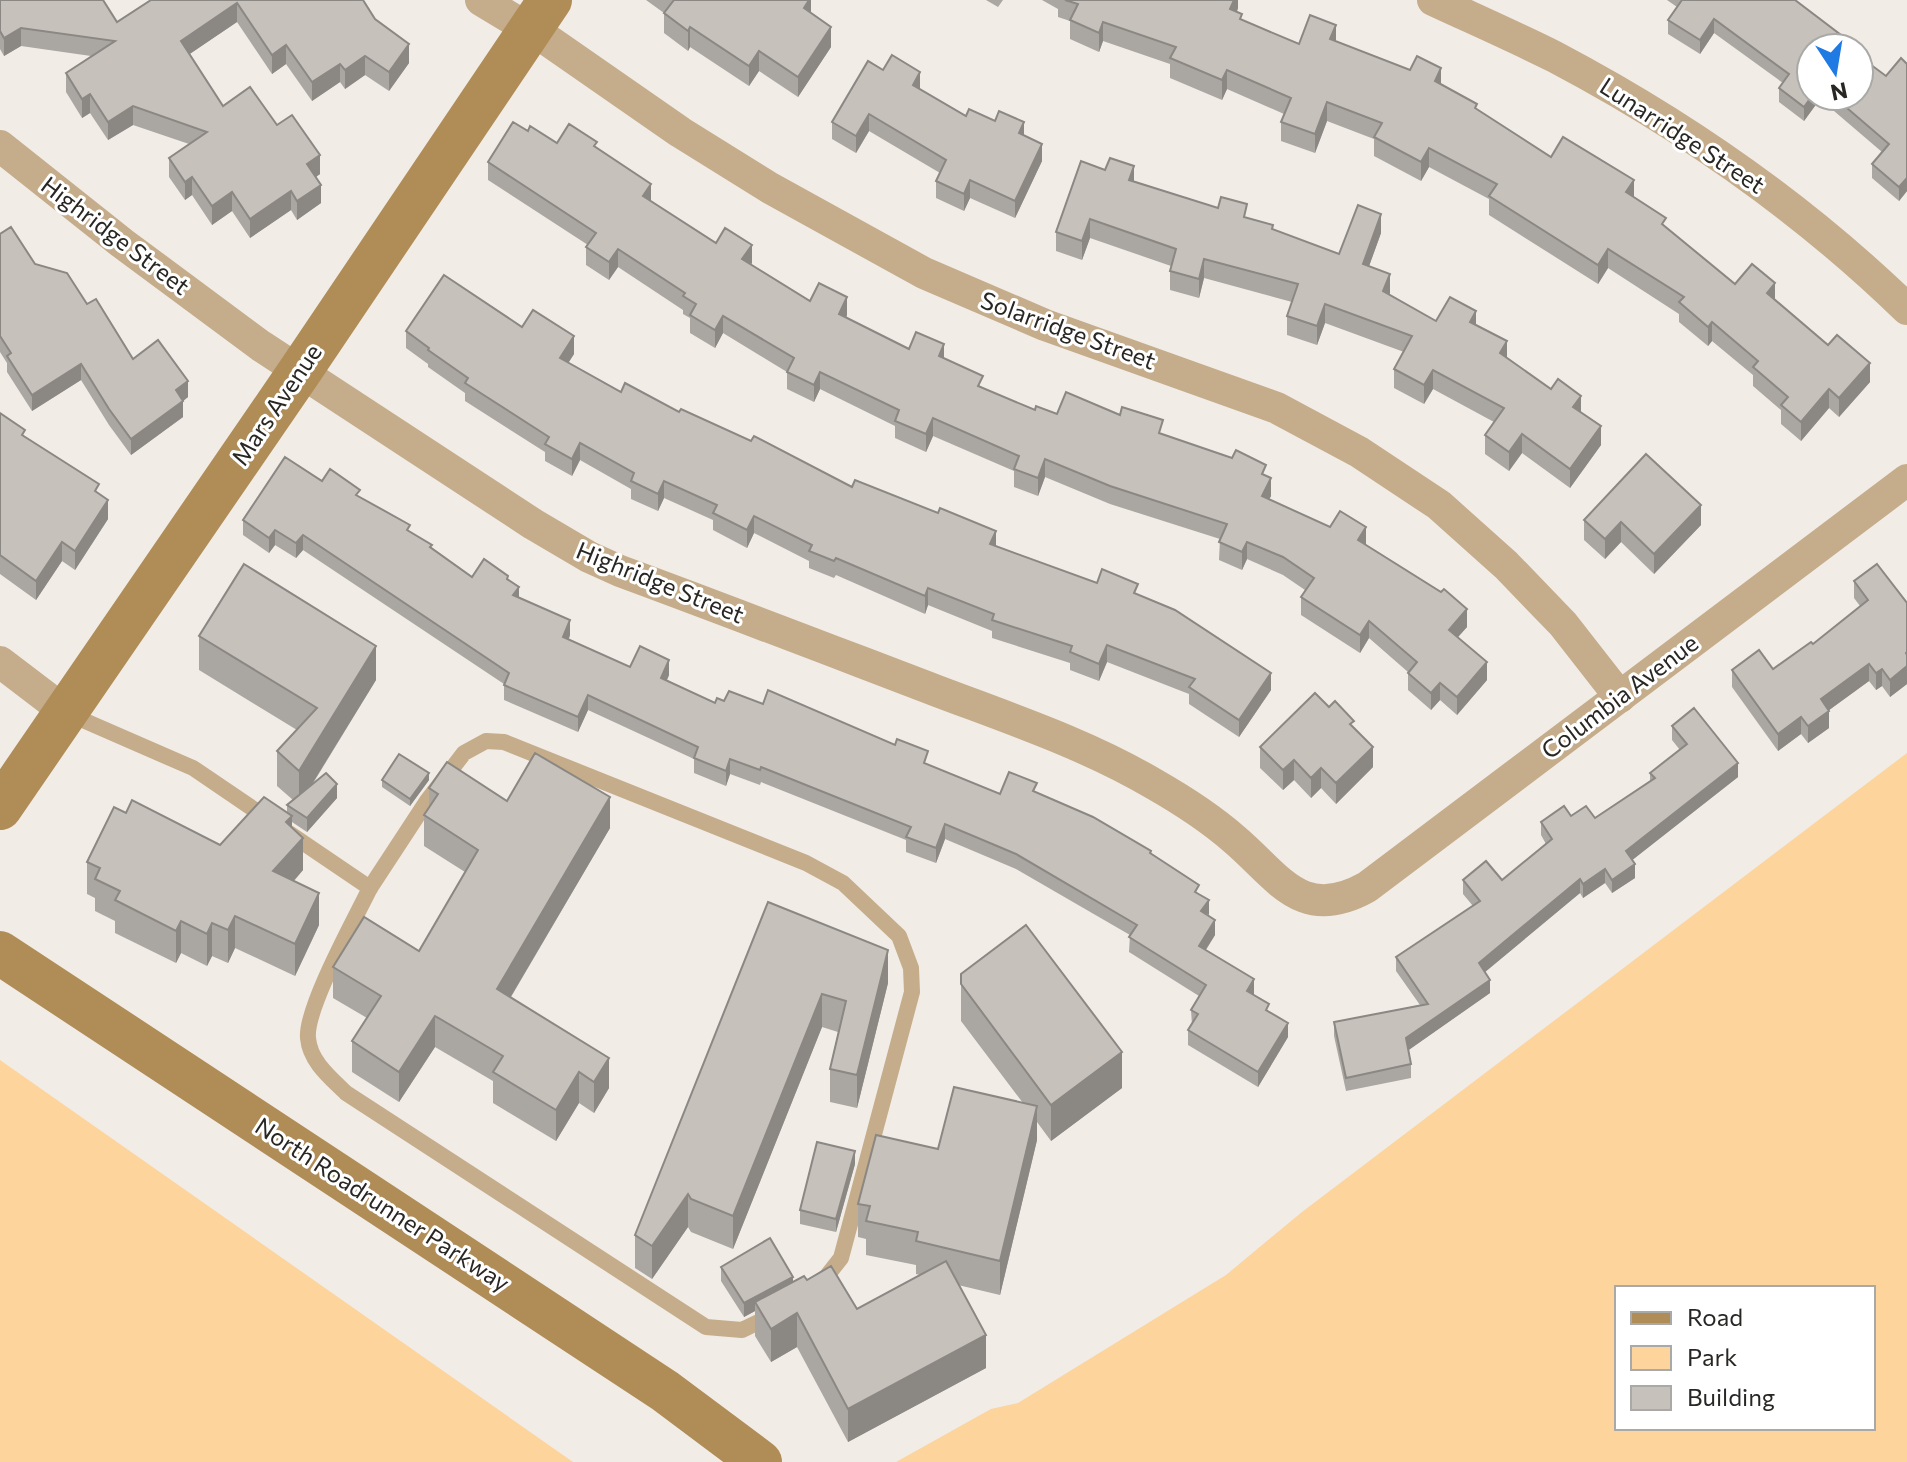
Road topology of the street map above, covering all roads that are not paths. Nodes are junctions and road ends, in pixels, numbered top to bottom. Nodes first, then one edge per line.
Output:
1 (481, 0) edge
2 (1433, 0) edge
3 (539, 15) edge
4 (0, 146) edge
5 (1907, 309) edge
6 (300, 371) junction
7 (1907, 480) edge
8 (0, 662) edge
9 (1620, 697) junction
10 (67, 713) junction
11 (0, 808) edge
12 (370, 888) junction
13 (1328, 911) joint
14 (0, 953) edge
15 (760, 1462) edge

1 - 3 street, Solarridge Street
2 - 5 street, Lunarridge Street
3 - 6 street, Mars Avenue
3 - 9 street, Solarridge Street
4 - 6 street, Highridge Street
6 - 10 street, Mars Avenue
6 - 13 street, Highridge Street
7 - 9 street, Columbia Avenue
8 - 10 street
9 - 13 street, Columbia Avenue
10 - 11 street, Mars Avenue
10 - 12 lane
12 - 12 lane
14 - 15 street, North Roadrunner Parkway

